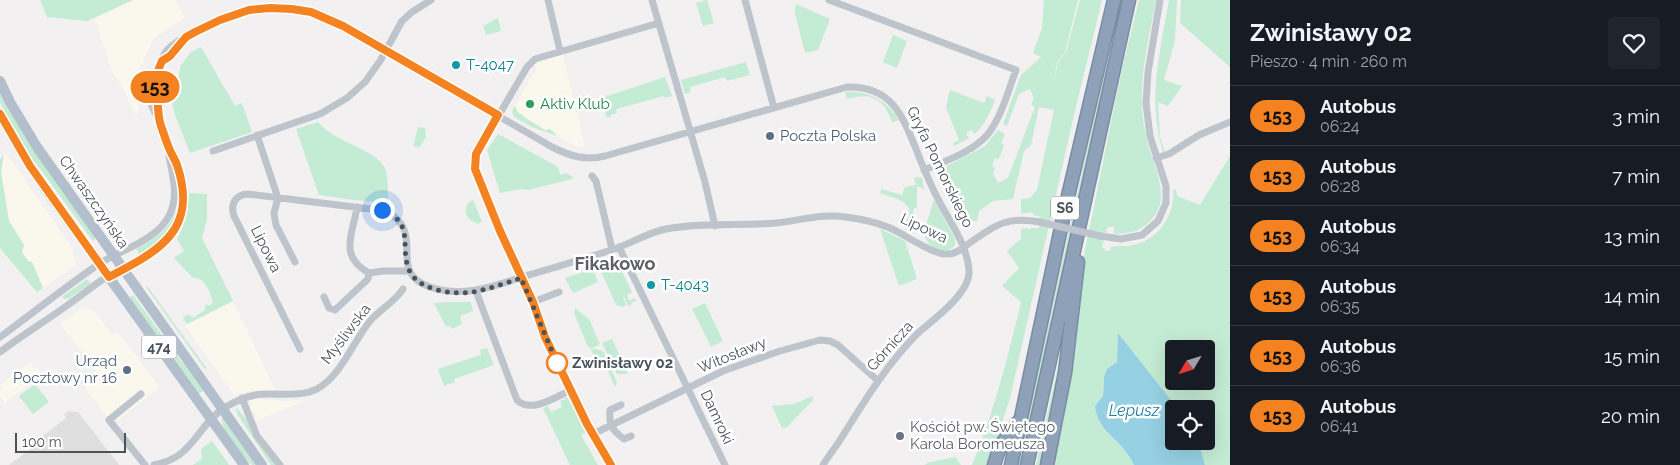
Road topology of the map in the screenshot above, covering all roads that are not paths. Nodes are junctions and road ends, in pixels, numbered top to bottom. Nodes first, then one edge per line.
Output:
1 (431, 0) edge
2 (548, 0) edge
3 (652, 0) edge
4 (745, 0) edge
5 (829, 0) edge
6 (1114, 0) edge
7 (1129, 0) edge
8 (1160, 0) edge
9 (659, 23) junction
10 (386, 51) junction
11 (560, 51) junction
12 (0, 81) edge
13 (774, 108) junction
14 (0, 114) edge
15 (498, 115) junction
16 (1230, 122) edge
17 (689, 132) junction
18 (257, 136) junction
19 (168, 147) junction
20 (212, 151) dead end
21 (1156, 158) junction
22 (924, 170) junction
23 (592, 176) dead end
24 (278, 198) junction
25 (357, 207) junction
26 (1081, 215) junction
27 (715, 226) junction
28 (964, 247) junction
29 (616, 248) junction
30 (114, 256) junction
31 (295, 262) dead end
32 (99, 264) junction
33 (124, 269) junction
34 (410, 271) junction
35 (369, 274) junction
36 (109, 277) junction
37 (521, 278) junction
38 (403, 289) dead end
39 (476, 291) junction
40 (559, 292) dead end
41 (324, 297) dead end
42 (533, 302) junction
43 (0, 337) edge
44 (300, 349) dead end
45 (0, 352) edge
46 (877, 380) junction
47 (688, 388) junction
48 (571, 390) junction
49 (141, 394) dead end
50 (242, 398) junction
51 (621, 405) dead end
52 (223, 408) junction
53 (210, 418) junction
54 (1021, 418) junction
55 (611, 426) junction
56 (594, 434) junction
57 (631, 436) dead end
58 (145, 465) edge
59 (154, 465) edge
60 (244, 465) edge
61 (262, 465) edge
62 (280, 465) edge
63 (612, 465) edge
64 (724, 465) edge
65 (823, 465) edge
66 (994, 465) edge
67 (1011, 465) edge
68 (1027, 465) edge
69 (1047, 465) edge

1 - 10 street
2 - 11 street
3 - 9 street
4 - 13 street
5 - 22 street
6 - 54 highway, S6
7 - 26 highway, S6
8 - 21 street, Lipowa
9 - 11 street
9 - 17 street
10 - 15 street, Gryfa Pomorskiego
10 - 18 street
10 - 19 street, Gryfa Pomorskiego
11 - 15 street
12 - 30 main road, Chwaszczyńska / 474
13 - 17 street, Gryfa Pomorskiego
13 - 22 street, Gryfa Pomorskiego
14 - 32 main road, Chwaszczyńska / 474
15 - 17 street, Gryfa Pomorskiego
15 - 37 street
16 - 21 street
17 - 27 street
18 - 20 street
18 - 24 street
19 - 30 street, Gryfa Pomorskiego
19 - 33 street, Gryfa Pomorskiego
21 - 28 street, Lipowa, bridge
22 - 28 street, Gryfa Pomorskiego
23 - 29 street
24 - 25 street, Lipowa
24 - 31 street, Lipowa
24 - 44 street, Lipowa
25 - 34 street, Lipowa
25 - 35 street
26 - 68 highway, S6
26 - 69 highway, S6
27 - 28 street, Lipowa
27 - 29 street, Lipowa
28 - 46 street, Górnicza
29 - 37 street, Lipowa
29 - 47 street, Damroki
30 - 32 street, Gryfa Pomorskiego
30 - 33 main road, Chwaszczyńska / 474
32 - 36 main road, Chwaszczyńska / 474
32 - 43 street, Gryfa Pomorskiego
33 - 36 street, Gryfa Pomorskiego
33 - 52 main road, Chwaszczyńska / 474
34 - 35 street
34 - 39 street
35 - 41 street
36 - 45 street, Gryfa Pomorskiego
36 - 53 main road, Chwaszczyńska / 474
37 - 39 street
37 - 42 street
38 - 50 street, Myśliwska
39 - 48 street
40 - 42 street
42 - 48 street
46 - 47 street, Witosławy
46 - 65 street, Górnicza
47 - 55 street, Witosławy
47 - 64 street, Damroki
48 - 56 street
49 - 58 street
50 - 52 street, Myśliwska
50 - 62 street
51 - 55 street
52 - 53 street
52 - 61 main road, Chwaszczyńska / 474
53 - 59 street
53 - 60 main road, Chwaszczyńska / 474
54 - 66 highway, S6
54 - 67 highway
55 - 56 street, Witosławy
55 - 57 street
56 - 63 street

